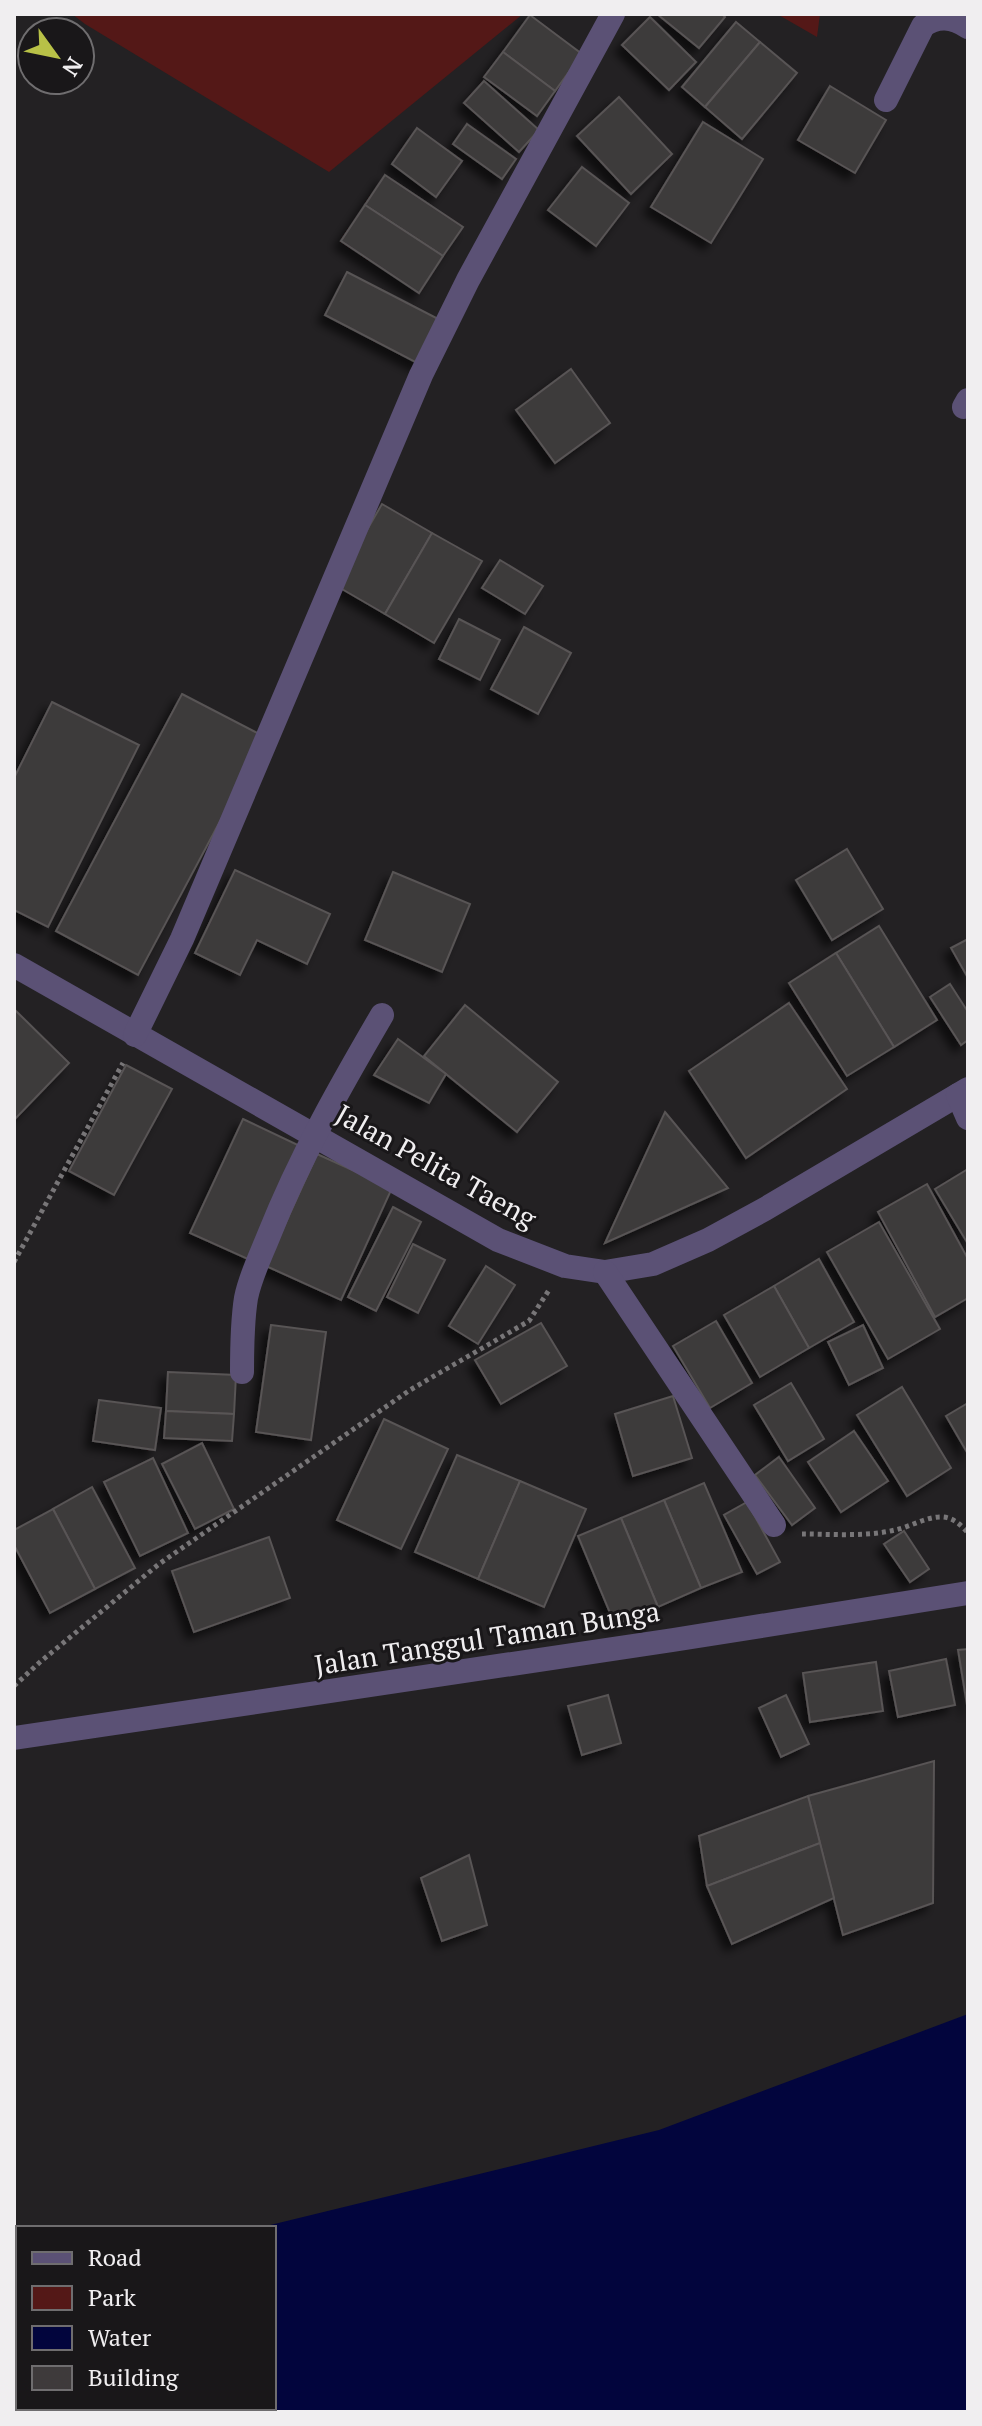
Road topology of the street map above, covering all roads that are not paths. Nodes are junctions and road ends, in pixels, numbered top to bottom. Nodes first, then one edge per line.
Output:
1 (613, 14) edge
2 (968, 27) edge
3 (886, 100) dead end
4 (14, 965) edge
5 (382, 1015) dead end
6 (135, 1035) junction
7 (963, 1092) edge
8 (968, 1118) edge
9 (314, 1133) junction
10 (605, 1272) junction
11 (242, 1372) dead end
12 (774, 1525) road end
13 (968, 1593) edge
14 (14, 1738) edge

1 - 6 street
2 - 3 street
4 - 6 street, Jalan Pelita Taeng
5 - 9 street
6 - 9 street, Jalan Pelita Taeng
7 - 8 street
7 - 10 street, Jalan Pelita Taeng
9 - 10 street, Jalan Pelita Taeng
9 - 11 street
10 - 12 street
13 - 14 street, Jalan Tanggul Taman Bunga

